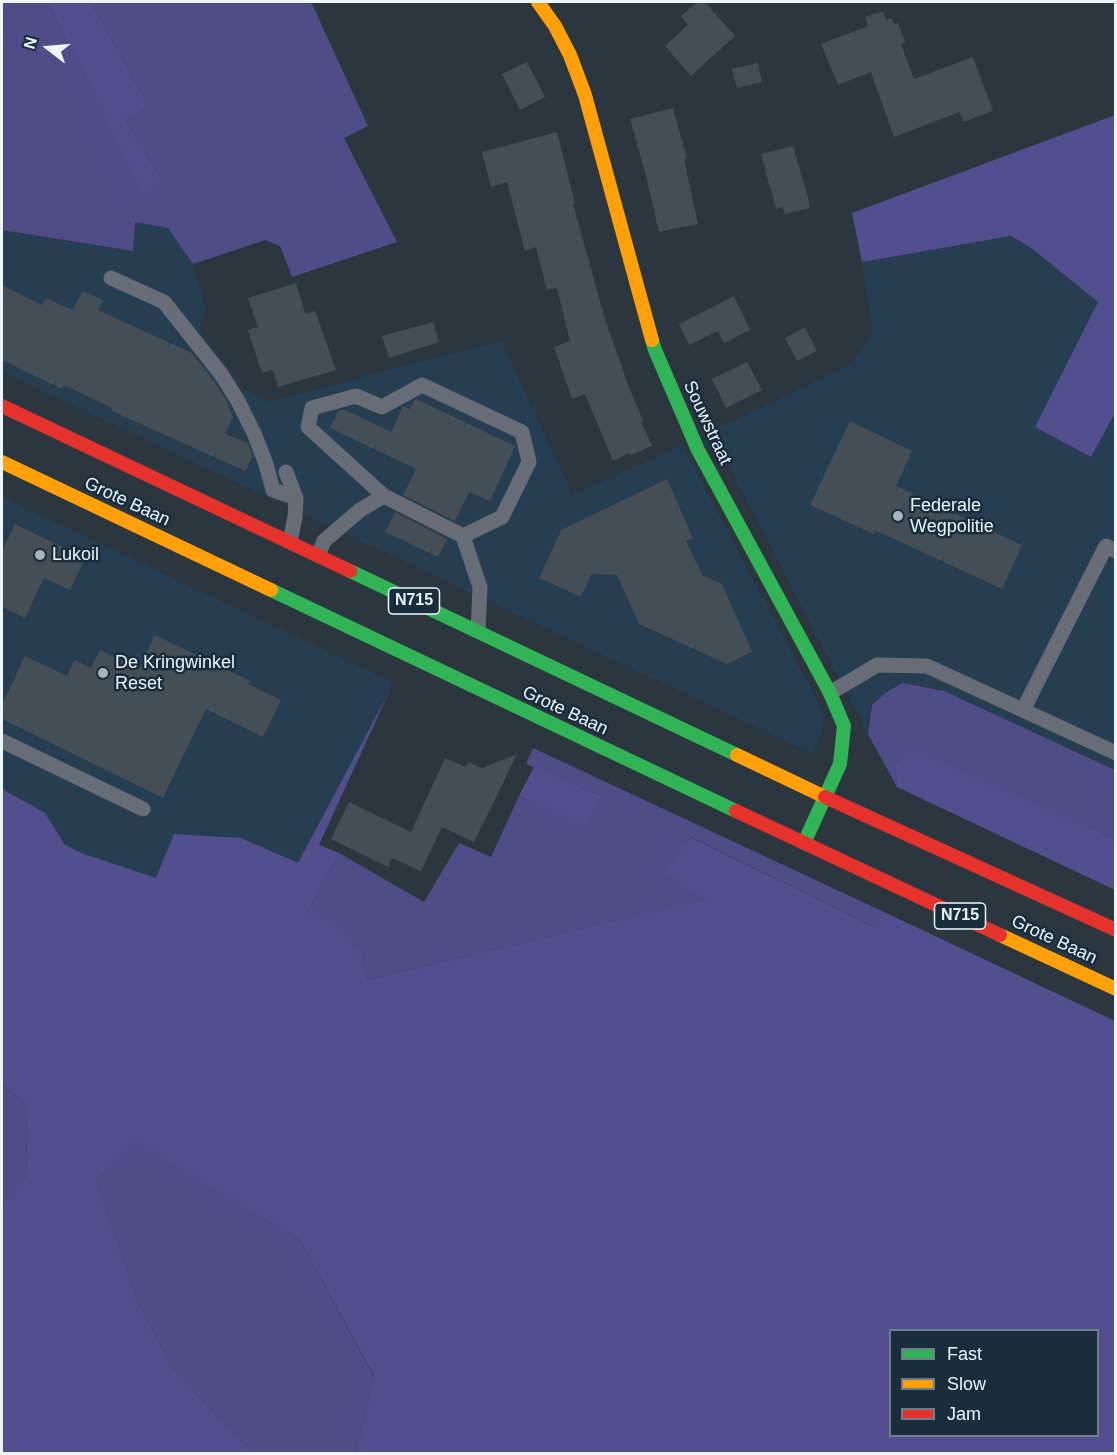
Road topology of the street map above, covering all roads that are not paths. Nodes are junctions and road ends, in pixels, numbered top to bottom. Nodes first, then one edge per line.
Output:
1 (538, 2) edge
2 (111, 278) dead end
3 (2, 406) edge
4 (2, 462) edge
5 (286, 472) dead end
6 (384, 496) junction
7 (296, 498) junction
8 (463, 536) junction
9 (290, 542) junction
10 (1116, 551) edge
11 (318, 555) junction
12 (478, 632) junction
13 (830, 693) junction
14 (1023, 710) junction
15 (2, 741) edge
16 (1116, 753) edge
17 (825, 797) junction
18 (143, 809) dead end
19 (804, 843) junction
20 (1116, 930) edge
21 (1116, 989) edge

1 - 13 main road, Souwstraat
2 - 7 lane
3 - 9 main road, Grote Baan / N715
4 - 19 main road, Grote Baan / N715
5 - 7 lane
6 - 8 lane
6 - 8 lane
6 - 11 lane
7 - 9 lane
8 - 12 lane
9 - 11 main road, Grote Baan / N715
10 - 14 lane
11 - 12 main road, Grote Baan / N715
12 - 17 main road, Grote Baan / N715
13 - 14 lane
13 - 17 main road, Souwstraat
14 - 16 lane
15 - 18 lane
17 - 19 main road, Souwstraat
17 - 20 main road, Grote Baan / N715
19 - 21 main road, Grote Baan / N715

